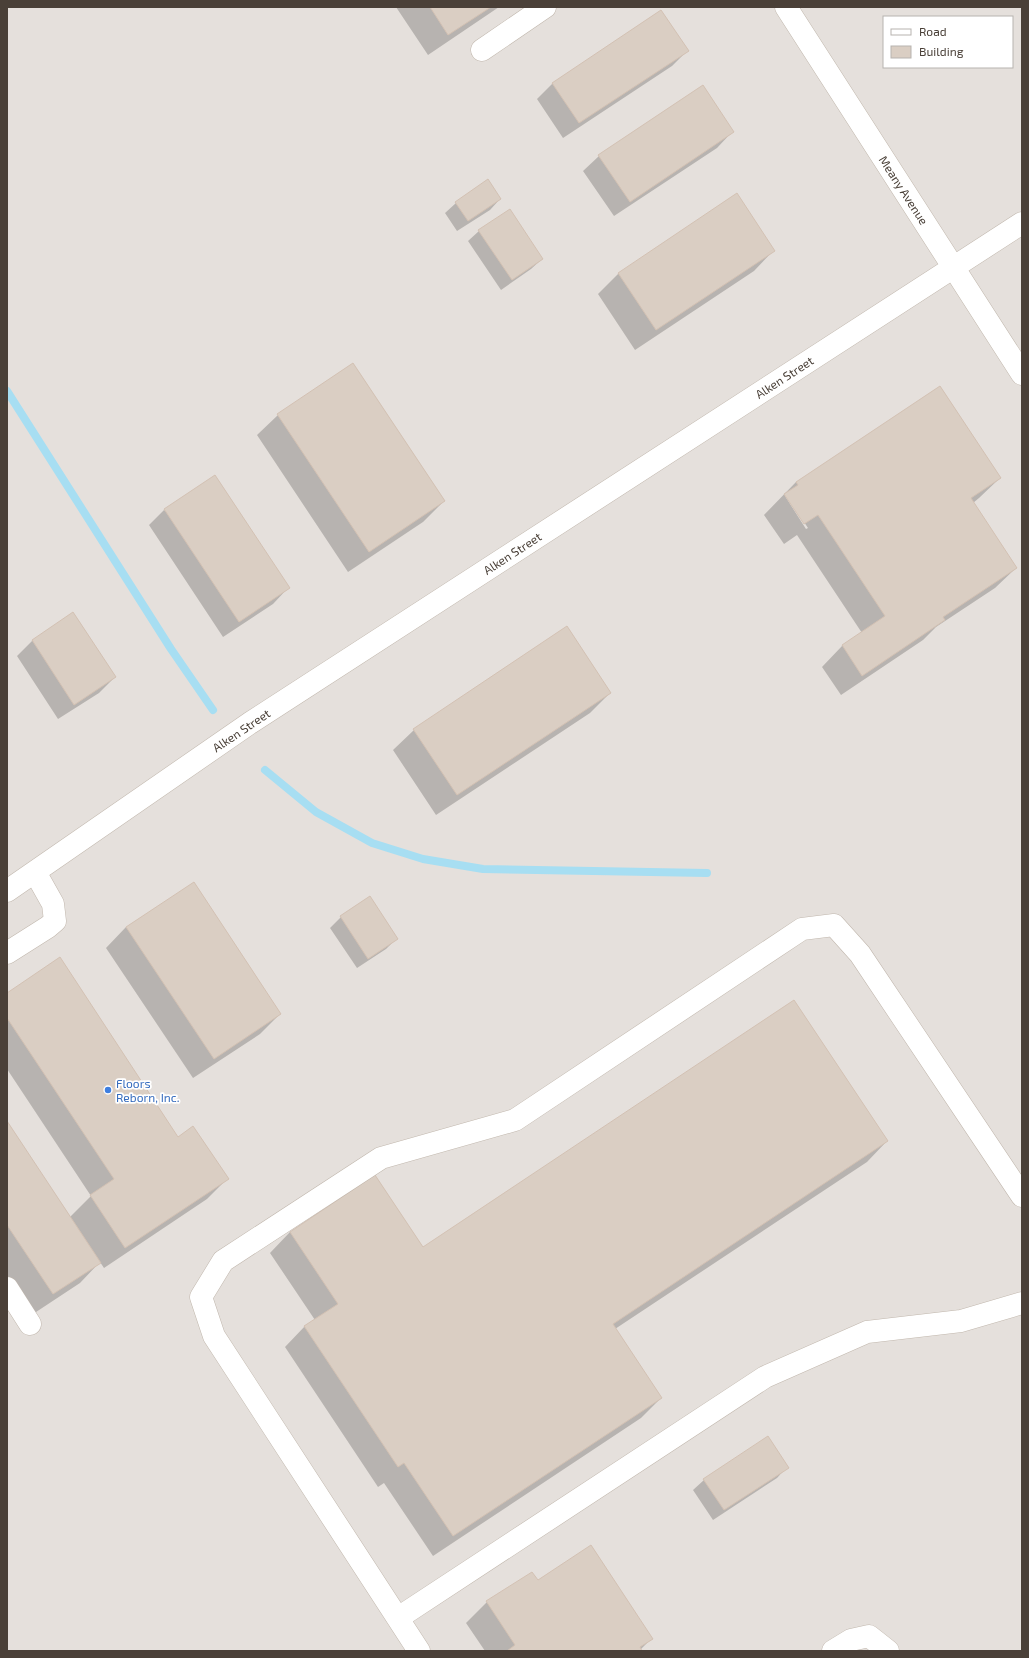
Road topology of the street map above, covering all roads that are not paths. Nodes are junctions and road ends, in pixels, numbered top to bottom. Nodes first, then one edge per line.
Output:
1 (545, 7) edge
2 (786, 7) edge
3 (482, 50) dead end
4 (1022, 223) edge
5 (954, 267) junction
6 (1022, 374) edge
7 (34, 872) junction
8 (7, 891) edge
9 (7, 953) edge
10 (1022, 1196) edge
11 (7, 1288) edge
12 (1022, 1303) edge
13 (30, 1324) dead end
14 (398, 1618) junction
15 (419, 1651) edge
16 (833, 1651) edge
17 (888, 1651) edge

1 - 3 street
2 - 5 street, Meany Avenue
4 - 5 street, Alken Street
5 - 6 street, Meany Avenue
5 - 7 street, Alken Street
7 - 8 street, Alken Street
7 - 9 street
10 - 14 street
11 - 13 street
12 - 14 street
14 - 15 street
16 - 17 street

